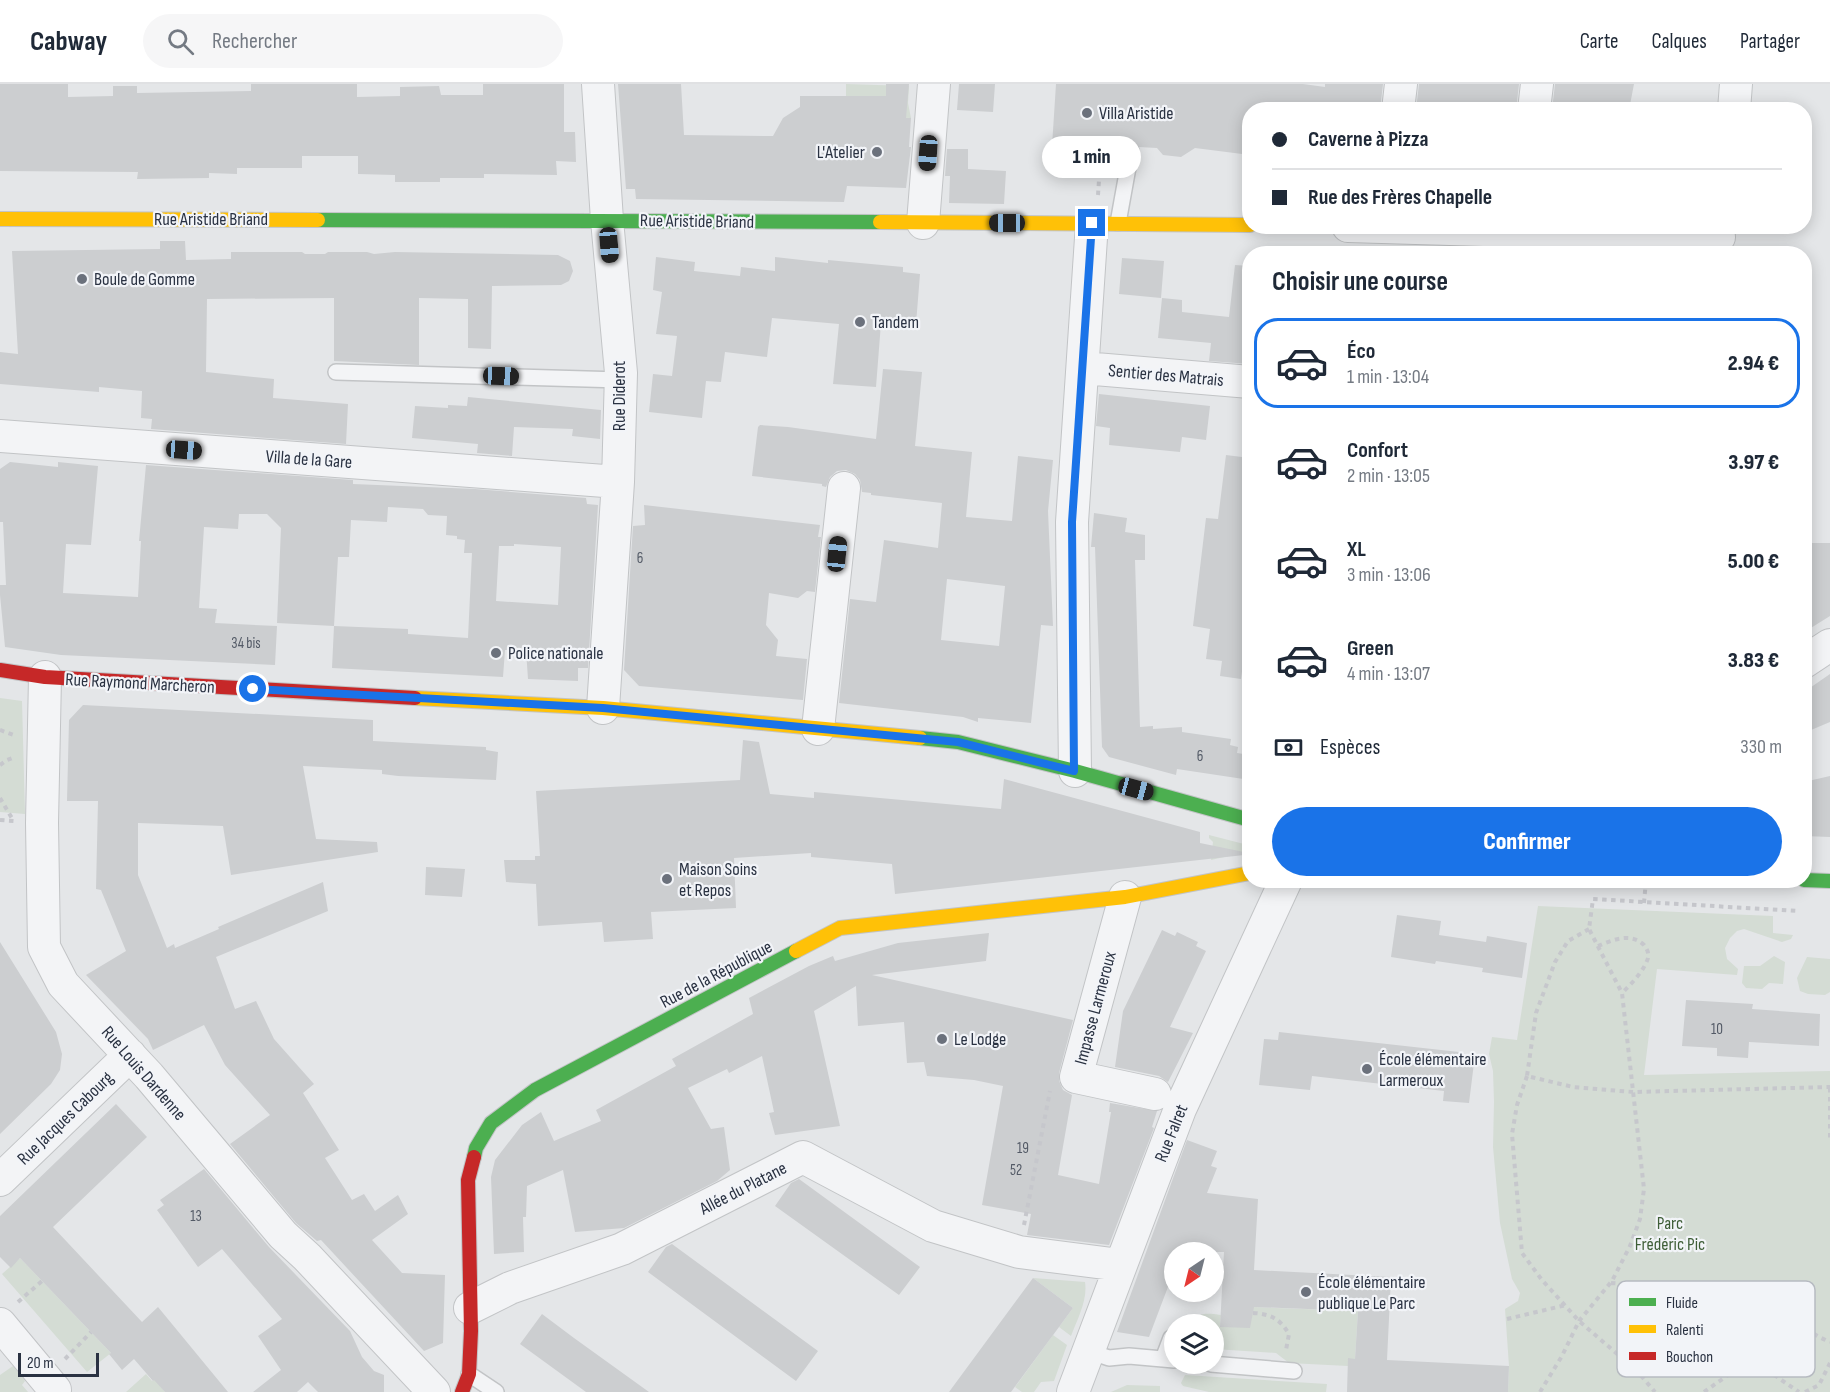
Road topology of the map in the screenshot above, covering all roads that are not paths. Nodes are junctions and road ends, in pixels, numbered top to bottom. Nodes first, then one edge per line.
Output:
1 (598, 84) edge
2 (934, 84) edge
3 (1401, 84) edge
4 (1537, 84) edge
5 (1737, 84) edge
6 (1399, 102) edge
7 (1535, 102) edge
8 (1735, 102) edge
9 (1131, 151) dead end
10 (1102, 216) junction
11 (0, 219) edge
12 (606, 220) junction
13 (923, 223) junction
14 (1242, 225) edge
15 (1620, 234) edge
16 (1719, 239) edge
17 (1083, 368) junction
18 (336, 372) dead end
19 (621, 380) junction
20 (1242, 381) edge
21 (0, 436) edge
22 (618, 482) junction
23 (844, 488) dead end
24 (1830, 645) edge
25 (1812, 657) edge
26 (0, 670) edge
27 (45, 677) junction
28 (603, 708) junction
29 (818, 729) junction
30 (1074, 771) junction
31 (1242, 818) edge
32 (1242, 876) edge
33 (1812, 880) edge
34 (1830, 881) edge
35 (1282, 888) edge
36 (1125, 897) junction
37 (130, 1055) junction
38 (1155, 1094) dead end
39 (0, 1180) edge
40 (1120, 1265) junction
41 (471, 1308) junction
42 (7, 1314) edge
43 (1088, 1351) junction
44 (1164, 1360) edge
45 (1224, 1365) edge
46 (1294, 1371) dead end
47 (469, 1374) junction
48 (50, 1384) road end
49 (434, 1392) edge
50 (462, 1392) edge
51 (496, 1392) edge
52 (1073, 1392) edge

1 - 12 street, Rue Diderot
2 - 13 street
3 - 6 street
4 - 7 street
5 - 8 street
9 - 10 lane
10 - 13 street, Rue Aristide Briand
10 - 14 street, Rue Aristide Briand
10 - 17 street
11 - 12 street, Rue Aristide Briand
12 - 13 street, Rue Aristide Briand
12 - 19 street, Rue Diderot
15 - 16 street
17 - 20 street, Sentier des Matrais
17 - 30 street
18 - 19 lane
19 - 22 street, Rue Diderot
21 - 22 street, Villa de la Gare
22 - 28 street, Rue Diderot
23 - 29 street
24 - 25 street
26 - 27 street, Rue Raymond Marcheron
27 - 28 street, Rue Raymond Marcheron
27 - 37 street, Rue Louis Dardenne
28 - 29 street, Rue Raymond Marcheron
29 - 30 street, Rue Raymond Marcheron
30 - 31 street, Rue Raymond Marcheron
32 - 36 street, Rue de la République
33 - 34 street
35 - 40 street, Rue Falret
36 - 38 street, Impasse Larmeroux
36 - 41 street, Rue de la République
37 - 39 street, Rue Jacques Cabourg
37 - 49 street, Rue Louis Dardenne
40 - 41 street, Allée du Platane
40 - 43 street, Rue Falret
41 - 47 street, Rue de la République
42 - 48 street
43 - 44 lane
43 - 52 street, Rue Falret
45 - 46 lane
47 - 50 street, Rue de la République
47 - 51 lane

